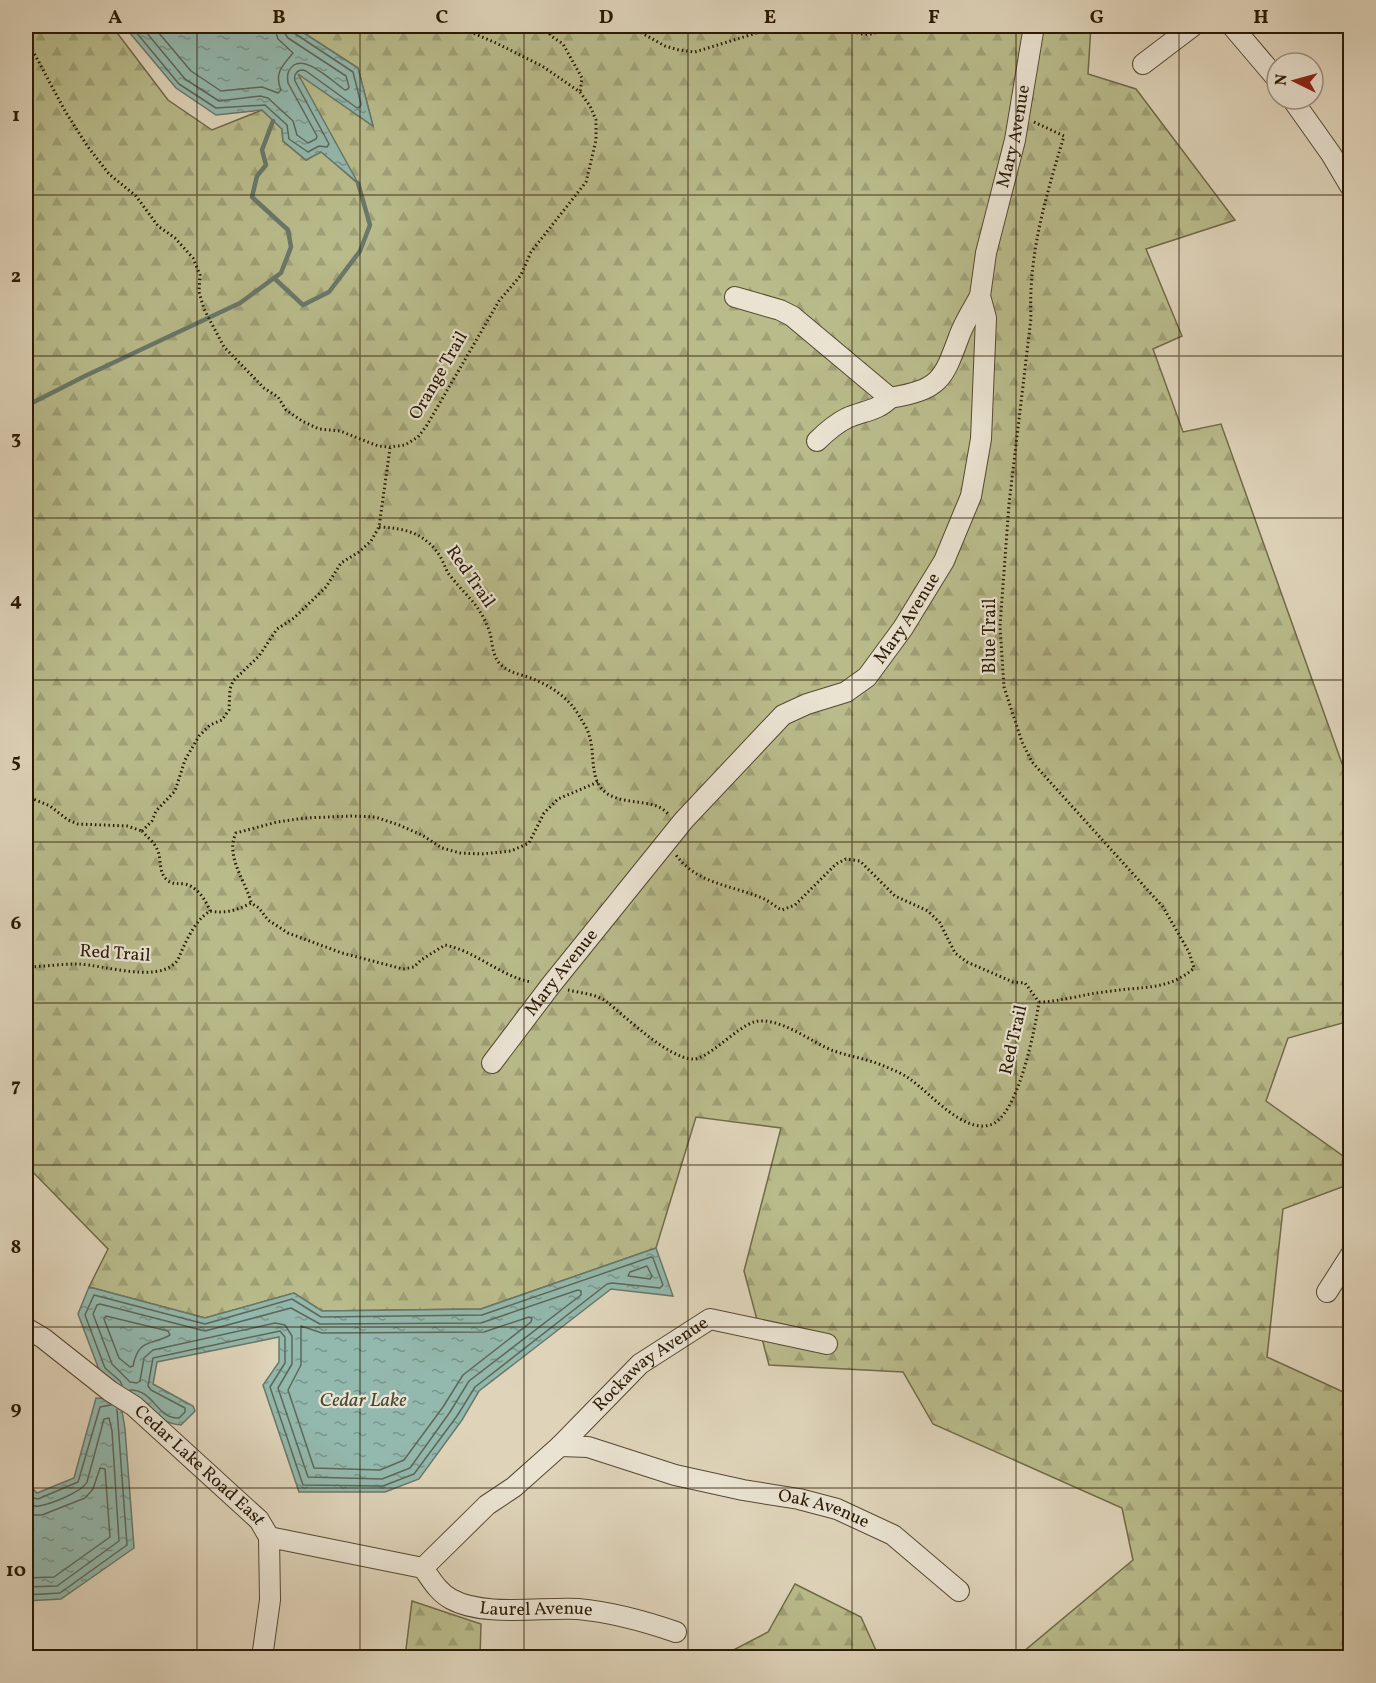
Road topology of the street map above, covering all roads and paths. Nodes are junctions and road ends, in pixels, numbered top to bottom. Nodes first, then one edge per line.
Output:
1 (446, 26) edge
2 (545, 26) edge
3 (628, 26) edge
4 (779, 26) edge
5 (845, 26) edge
6 (888, 26) edge
7 (1034, 26) edge
8 (1193, 26) edge
9 (1232, 26) edge
10 (26, 38) edge
11 (1143, 64) dead end
12 (1265, 65) edge
13 (580, 92) junction
14 (1020, 109) junction
15 (1301, 111) edge
16 (1350, 186) edge
17 (980, 296) junction
18 (735, 297) dead end
19 (890, 398) junction
20 (817, 441) dead end
21 (390, 447) junction
22 (379, 527) junction
23 (598, 782) junction
24 (26, 796) edge
25 (142, 831) junction
26 (674, 832) junction
27 (251, 903) junction
28 (210, 911) junction
29 (26, 965) edge
30 (551, 985) junction
31 (1039, 1002) junction
32 (492, 1063) dead end
33 (1350, 1256) edge
34 (1327, 1292) dead end
35 (26, 1328) edge
36 (827, 1344) dead end
37 (560, 1446) junction
38 (269, 1537) junction
39 (417, 1567) junction
40 (959, 1591) dead end
41 (676, 1632) dead end
42 (261, 1658) edge

1 - 13 path, Orange Trail
2 - 13 path
3 - 4 path
5 - 6 path
7 - 14 street, Mary Avenue
8 - 11 street
9 - 12 street
10 - 21 path
13 - 21 path, Orange Trail
14 - 17 street, Mary Avenue
14 - 31 path, Blue Trail
15 - 16 street
17 - 19 street
17 - 26 street, Mary Avenue
18 - 19 street
19 - 20 street
21 - 22 path
22 - 23 path, Red Trail
22 - 25 path
23 - 26 path, Red Trail
23 - 27 path
24 - 25 path
25 - 28 path
26 - 30 street, Mary Avenue
26 - 31 path, Red Trail
27 - 28 path
27 - 30 path, Red Trail
28 - 29 path, Red Trail
30 - 31 path, Red Trail
30 - 32 street, Mary Avenue
33 - 34 street
35 - 38 street, Cedar Lake Road East
36 - 37 street, Rockaway Avenue
37 - 39 street, Rockaway Avenue
37 - 40 street, Oak Avenue
38 - 39 street
38 - 42 street, Cedar Lake Road East
39 - 41 street, Laurel Avenue

